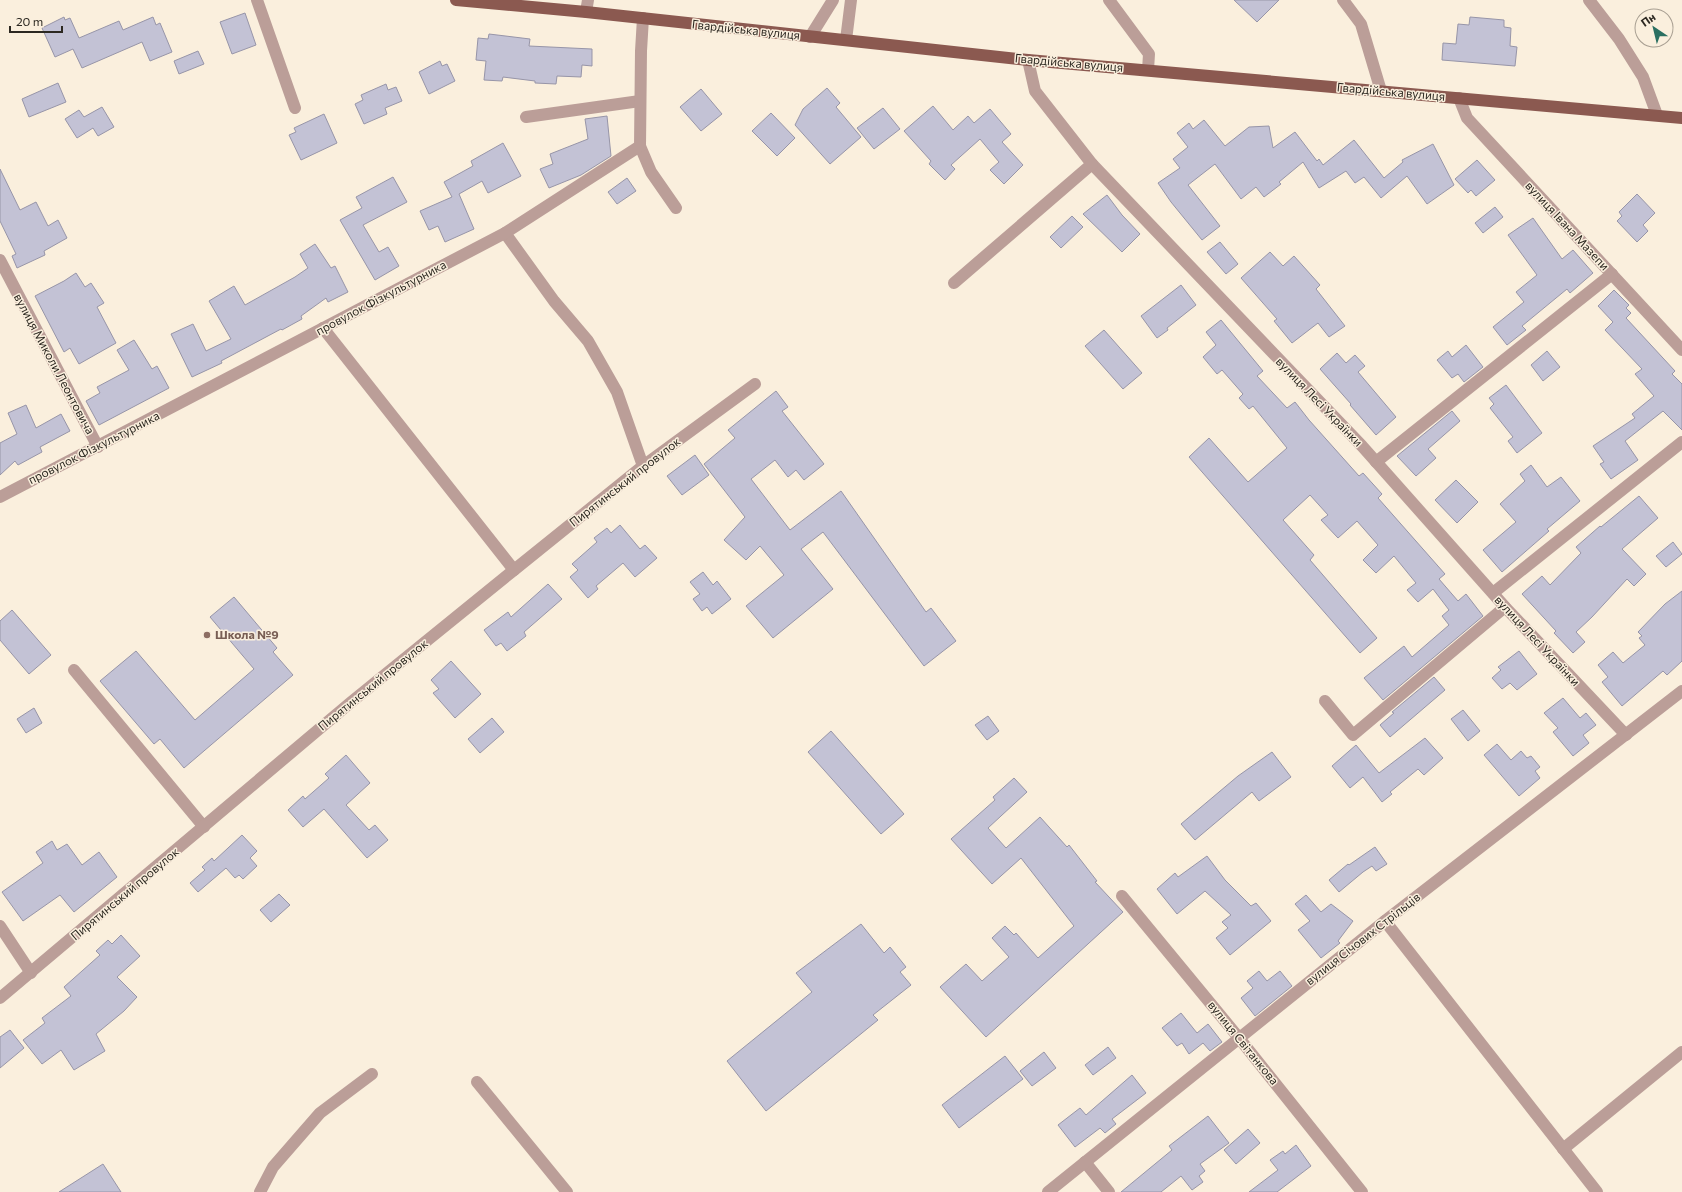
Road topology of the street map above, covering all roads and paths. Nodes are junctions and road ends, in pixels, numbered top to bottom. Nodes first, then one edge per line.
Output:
1 (257, 0) edge
2 (456, 0) edge
3 (833, 0) edge
4 (851, 0) edge
5 (1109, 0) edge
6 (1343, 0) edge
7 (1589, 0) edge
8 (489, 1) edge
9 (587, 6) edge
10 (643, 18) junction
11 (810, 37) junction
12 (846, 40) junction
13 (1028, 60) junction
14 (1148, 70) junction
15 (1381, 91) junction
16 (1459, 98) junction
17 (640, 102) junction
18 (295, 108) dead end
19 (1657, 115) junction
20 (526, 117) dead end
21 (1682, 118) edge
22 (640, 146) junction
23 (1092, 164) junction
24 (676, 208) dead end
25 (505, 233) junction
26 (0, 260) edge
27 (1612, 274) junction
28 (954, 282) dead end
29 (323, 328) junction
30 (1682, 350) edge
31 (755, 384) dead end
32 (1682, 442) edge
33 (98, 447) junction
34 (1376, 462) junction
35 (643, 466) junction
36 (0, 497) edge
37 (514, 570) junction
38 (1493, 593) junction
39 (1505, 607) junction
40 (74, 670) dead end
41 (1682, 691) edge
42 (1326, 701) dead end
43 (1626, 735) junction
44 (204, 827) junction
45 (1122, 896) dead end
46 (1385, 921) junction
47 (0, 926) edge
48 (31, 973) junction
49 (0, 998) edge
50 (1239, 1038) junction
51 (1682, 1052) edge
52 (372, 1074) dead end
53 (478, 1082) dead end
54 (1563, 1149) junction
55 (1085, 1162) junction
56 (260, 1192) edge
57 (567, 1192) edge
58 (1048, 1192) edge
59 (1109, 1192) edge
60 (1362, 1192) edge
61 (1597, 1192) edge

1 - 18 street
2 - 8 main road, Гвардійська вулиця
3 - 11 street
4 - 12 street
5 - 14 street
6 - 15 street
7 - 19 street
8 - 9 main road, Гвардійська вулиця
9 - 10 main road, Гвардійська вулиця
10 - 11 main road, Гвардійська вулиця
10 - 17 street
11 - 12 main road, Гвардійська вулиця
12 - 13 main road, Гвардійська вулиця
13 - 14 main road, Гвардійська вулиця
13 - 23 street, вулиця Лесі Українки
14 - 15 main road, Гвардійська вулиця
15 - 16 main road, Гвардійська вулиця
16 - 19 main road, Гвардійська вулиця
16 - 27 street, вулиця Івана Мазепи
17 - 20 street
17 - 22 street
19 - 21 main road, Гвардійська вулиця
22 - 24 street
22 - 25 street, провулок Фізкультурника
23 - 28 street
23 - 34 street, вулиця Лесі Українки
25 - 29 street, провулок Фізкультурника
25 - 35 street
26 - 33 street, вулиця Миколи Леонтовича
27 - 30 street, вулиця Івана Мазепи
27 - 34 street
29 - 33 street, провулок Фізкультурника
29 - 37 street
31 - 35 street, Пирятинський провулок
32 - 38 street
33 - 36 street, провулок Фізкультурника
34 - 38 street, вулиця Лесі Українки
35 - 37 street, Пирятинський провулок
37 - 44 street, Пирятинський провулок
38 - 39 street, вулиця Лесі Українки
39 - 42 street
39 - 43 street, вулиця Лесі Українки
40 - 44 street
41 - 43 street, вулиця Січових Стрільців
43 - 46 street, вулиця Січових Стрільців
44 - 48 street, Пирятинський провулок
45 - 50 street, вулиця Світанкова
46 - 50 street, вулиця Січових Стрільців
46 - 54 street
47 - 48 street
48 - 49 street, Пирятинський провулок
50 - 55 street, вулиця Січових Стрільців
50 - 60 street, вулиця Світанкова
51 - 54 street
52 - 56 street
53 - 57 street
54 - 61 street
55 - 58 street, вулиця Січових Стрільців
55 - 59 street

